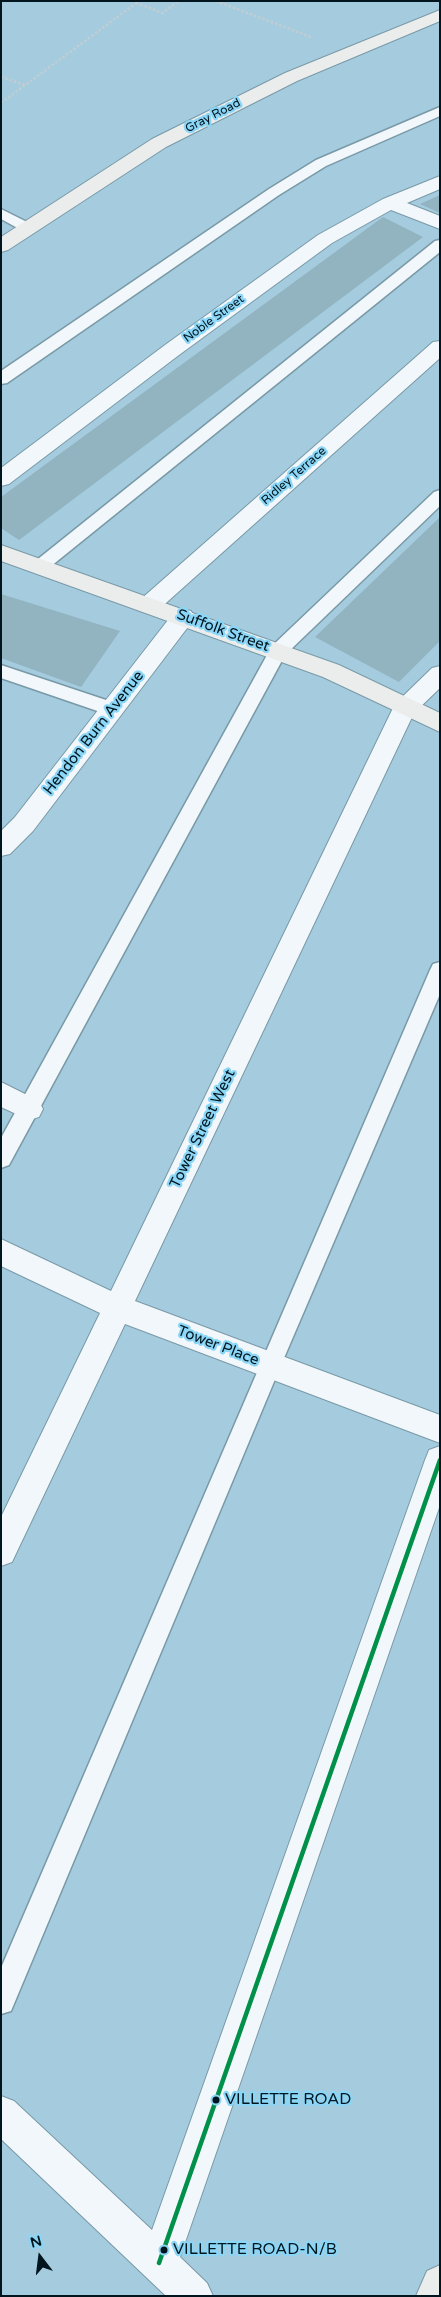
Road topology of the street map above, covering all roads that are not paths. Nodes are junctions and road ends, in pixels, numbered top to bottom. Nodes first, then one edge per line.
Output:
1 (440, 15) edge
2 (440, 111) edge
3 (440, 182) edge
4 (390, 203) junction
5 (1, 213) edge
6 (440, 223) edge
7 (28, 228) junction
8 (440, 244) edge
9 (1, 246) edge
10 (440, 347) edge
11 (1, 379) edge
12 (1, 479) edge
13 (440, 496) edge
14 (1, 553) edge
15 (39, 567) junction
16 (148, 605) junction
17 (183, 617) junction
18 (278, 651) junction
19 (1, 671) edge
20 (440, 674) edge
21 (405, 708) junction
22 (112, 709) junction
23 (440, 723) edge
24 (1, 847) edge
25 (440, 970) edge
26 (1, 1092) edge
27 (29, 1110) junction
28 (1, 1159) edge
29 (1, 1252) edge
30 (118, 1308) junction
31 (270, 1365) junction
32 (440, 1429) edge
33 (440, 1460) edge
34 (1, 1551) edge
35 (1, 2001) edge
36 (1, 2114) edge
37 (159, 2263) junction
38 (440, 2284) edge
39 (194, 2296) edge
40 (435, 2296) edge

1 - 7 street, Gray Road
2 - 11 lane
3 - 4 street, Noble Street
4 - 6 street
4 - 12 street, Noble Street
5 - 7 lane
7 - 9 street, Gray Road
8 - 15 lane
10 - 16 street, Ridley Terrace
13 - 18 lane
14 - 15 street, Suffolk Street
15 - 16 street, Suffolk Street
16 - 17 street, Suffolk Street
17 - 18 street, Suffolk Street
17 - 22 street, Hendon Burn Avenue
18 - 21 street, Suffolk Street
18 - 27 lane
19 - 22 lane
20 - 21 street
21 - 23 street, Suffolk Street
21 - 30 street, Tower Street West
22 - 24 street, Hendon Burn Avenue
25 - 31 lane
26 - 27 street
27 - 28 lane
29 - 30 street, Tower Place
30 - 31 street, Tower Place
30 - 34 street, Tower Street West
31 - 32 street, Tower Place
31 - 35 lane
33 - 37 street
36 - 37 street
37 - 39 street
38 - 40 street

